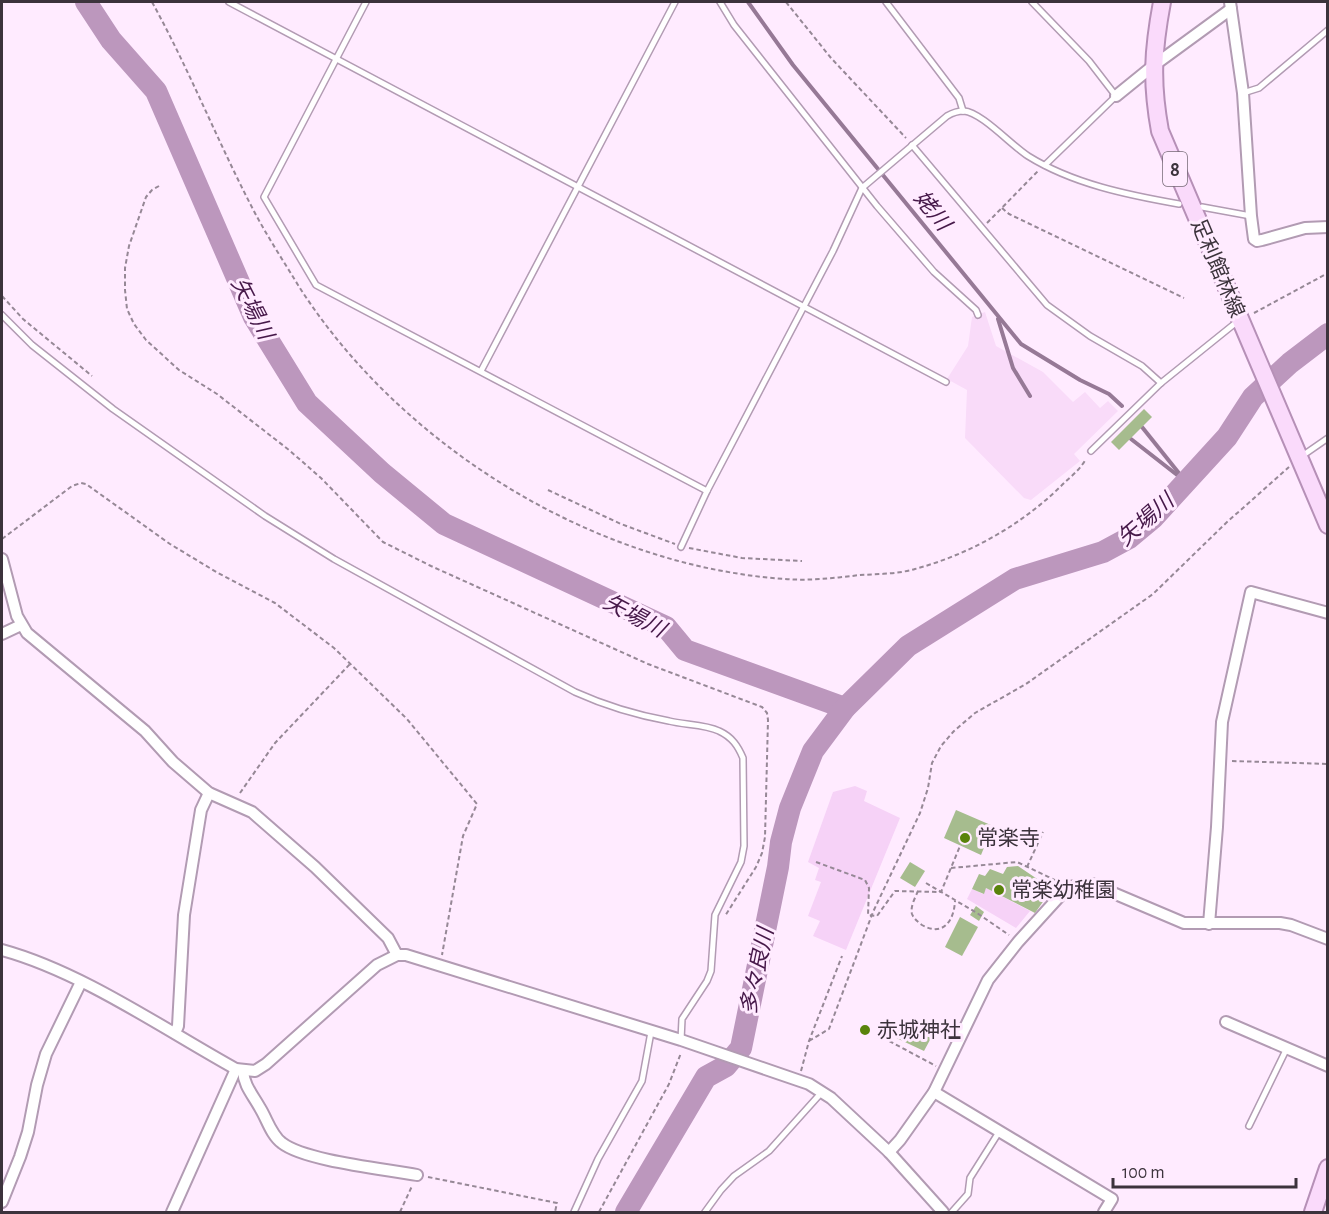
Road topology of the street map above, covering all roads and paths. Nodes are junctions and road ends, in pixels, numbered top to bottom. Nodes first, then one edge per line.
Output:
1 (229, 2) edge
2 (366, 2) edge
3 (675, 2) edge
4 (720, 2) edge
5 (786, 2) edge
6 (886, 2) edge
7 (1032, 2) edge
8 (1162, 2) edge
9 (1231, 5) edge
10 (1328, 30) edge
11 (335, 58) junction
12 (1153, 66) junction
13 (1243, 93) junction
14 (1116, 96) junction
15 (963, 111) junction
16 (910, 147) junction
17 (1045, 165) junction
18 (159, 186) dead end
19 (577, 187) junction
20 (862, 188) junction
21 (1179, 204) dead end
22 (1202, 207) dead end
23 (1002, 208) junction
24 (1251, 216) junction
25 (1328, 227) edge
26 (981, 229) junction
27 (1328, 273) edge
28 (2, 296) edge
29 (1184, 298) dead end
30 (803, 308) junction
31 (2, 315) edge
32 (978, 315) dead end
33 (1243, 321) junction
34 (481, 371) junction
35 (92, 376) dead end
36 (946, 382) dead end
37 (1161, 383) junction
38 (1328, 438) edge
39 (1091, 451) dead end
40 (1297, 454) junction
41 (1278, 477) dead end
42 (548, 490) dead end
43 (707, 491) junction
44 (1328, 525) edge
45 (2, 539) edge
46 (681, 546) junction
47 (2, 559) edge
48 (802, 561) dead end
49 (1328, 613) edge
50 (21, 625) junction
51 (2, 633) edge
52 (350, 664) junction
53 (1220, 761) junction
54 (1328, 764) edge
55 (209, 793) junction
56 (234, 804) junction
57 (1043, 832) dead end
58 (960, 846) dead end
59 (816, 862) dead end
60 (1027, 867) junction
61 (951, 868) junction
62 (926, 883) dead end
63 (1068, 887) junction
64 (918, 891) junction
65 (940, 892) junction
66 (955, 901) junction
67 (871, 917) junction
68 (1209, 924) junction
69 (713, 933) junction
70 (1328, 939) edge
71 (1018, 942) junction
72 (2, 950) edge
73 (397, 955) junction
74 (842, 956) dead end
75 (440, 967) junction
76 (81, 982) junction
77 (1226, 1022) dead end
78 (651, 1032) junction
79 (175, 1033) junction
80 (876, 1034) dead end
81 (809, 1041) junction
82 (683, 1042) junction
83 (1287, 1048) junction
84 (1328, 1066) edge
85 (239, 1070) junction
86 (944, 1070) junction
87 (798, 1079) junction
88 (822, 1092) junction
89 (934, 1092) junction
90 (1249, 1126) dead end
91 (999, 1132) junction
92 (889, 1152) junction
93 (1328, 1168) edge
94 (417, 1175) junction
95 (2, 1202) edge
96 (1320, 1204) edge
97 (172, 1212) edge
98 (400, 1212) edge
99 (555, 1212) edge
100 (574, 1212) edge
101 (599, 1212) edge
102 (705, 1212) edge
103 (943, 1212) edge
104 (952, 1212) edge
105 (1104, 1212) edge

1 - 11 lane
2 - 11 lane
3 - 19 lane
4 - 20 lane
5 - 16 path
6 - 15 lane
7 - 14 lane
8 - 12 main road, 足利館林線 / 8
9 - 12 street
9 - 13 street
10 - 13 lane
11 - 19 lane
11 - 34 lane
12 - 14 street
12 - 33 main road, 足利館林線 / 8
13 - 24 street
14 - 17 lane
15 - 16 lane
15 - 17 lane
16 - 20 lane
16 - 26 lane
17 - 21 lane
17 - 23 path
18 - 69 path
19 - 30 lane
19 - 34 lane
20 - 30 lane
20 - 32 lane
22 - 24 lane
23 - 26 path
23 - 29 path
24 - 25 street
26 - 37 lane
27 - 33 path
28 - 35 path
30 - 36 lane
30 - 43 lane
31 - 69 lane
33 - 37 lane
33 - 40 main road, 足利館林線 / 8
34 - 43 lane
37 - 39 lane
38 - 40 lane
40 - 44 main road, 足利館林線 / 8
41 - 67 path
42 - 46 path
43 - 46 lane
45 - 52 path
46 - 48 path
47 - 50 street
49 - 53 street
50 - 51 street
50 - 55 street
52 - 56 path
52 - 75 path
53 - 54 path
53 - 68 street
55 - 56 street
55 - 79 street
56 - 73 street
57 - 60 path
58 - 61 path
59 - 67 path
60 - 61 path
60 - 63 path
61 - 65 path
62 - 65 path
63 - 68 street
63 - 71 street
64 - 65 path
64 - 66 path
64 - 67 path
65 - 66 path
66 - 71 path
67 - 81 path
68 - 70 street
69 - 82 lane
71 - 86 street
72 - 76 street
73 - 75 street
73 - 85 street
74 - 81 path
75 - 78 street
76 - 79 street
76 - 95 street
77 - 83 street
78 - 82 street
78 - 100 lane
79 - 85 street
80 - 86 path
81 - 87 path
82 - 87 street
82 - 101 path
83 - 84 street
83 - 90 lane
85 - 94 street
85 - 97 street
86 - 89 street
87 - 88 street
88 - 92 street
88 - 102 lane
89 - 91 street
89 - 92 street
91 - 104 lane
91 - 105 street
92 - 103 street
93 - 96 main road
94 - 98 path
94 - 99 path

